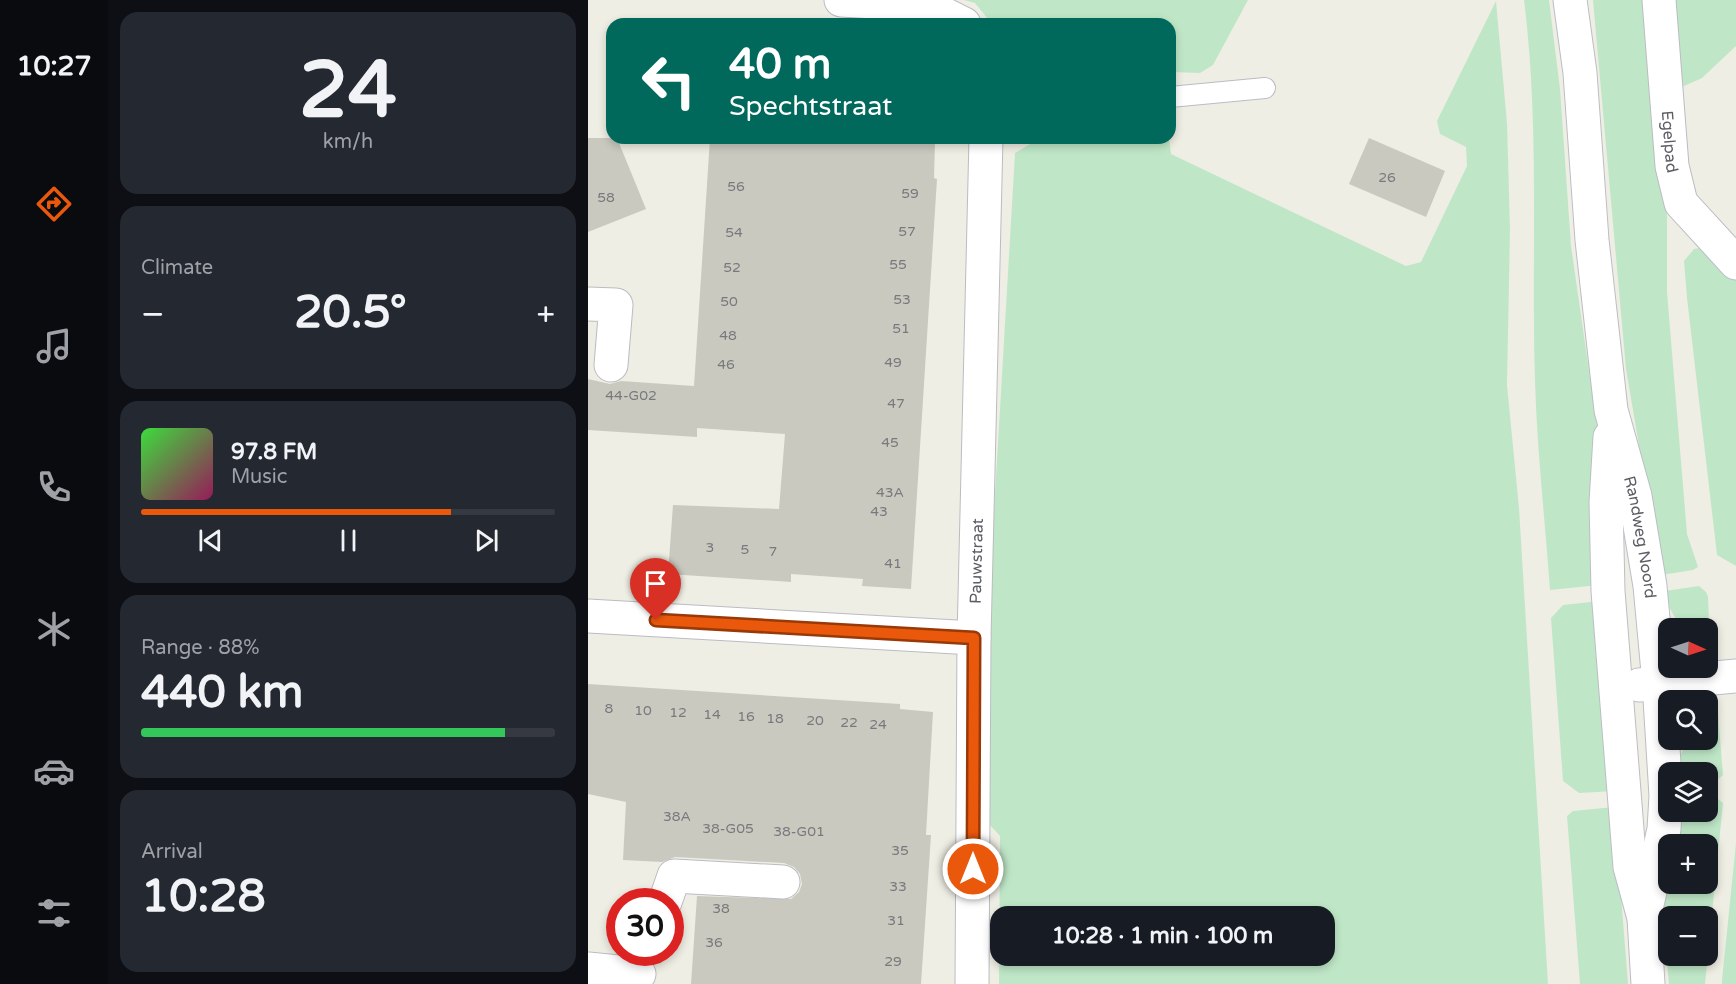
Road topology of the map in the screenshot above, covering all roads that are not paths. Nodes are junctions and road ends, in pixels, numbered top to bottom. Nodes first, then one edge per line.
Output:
1 (841, 0) edge
2 (1570, 0) edge
3 (1659, 0) edge
4 (953, 18) edge
5 (1265, 88) dead end
6 (1176, 96) edge
7 (986, 144) edge
8 (1736, 263) edge
9 (588, 304) edge
10 (611, 366) dead end
11 (1611, 410) junction
12 (588, 616) edge
13 (974, 638) junction
14 (1736, 676) edge
15 (1659, 683) junction
16 (1616, 687) junction
17 (783, 882) dead end
18 (670, 888) edge
19 (1644, 918) junction
20 (588, 969) edge
21 (642, 970) edge
22 (972, 984) edge
23 (1648, 984) edge

1 - 4 street
2 - 11 street, Randweg Noord
3 - 8 street, Egelpad
5 - 6 lane
7 - 13 street, Pauwstraat
9 - 10 street
11 - 15 street, Randweg Noord
11 - 16 street, Randweg Noord
12 - 13 street
13 - 22 street, Pauwstraat
14 - 15 street
15 - 16 street
15 - 19 street, Randweg Noord
16 - 19 street, Randweg Noord
17 - 18 street
19 - 23 street, Randweg Noord
20 - 21 street

